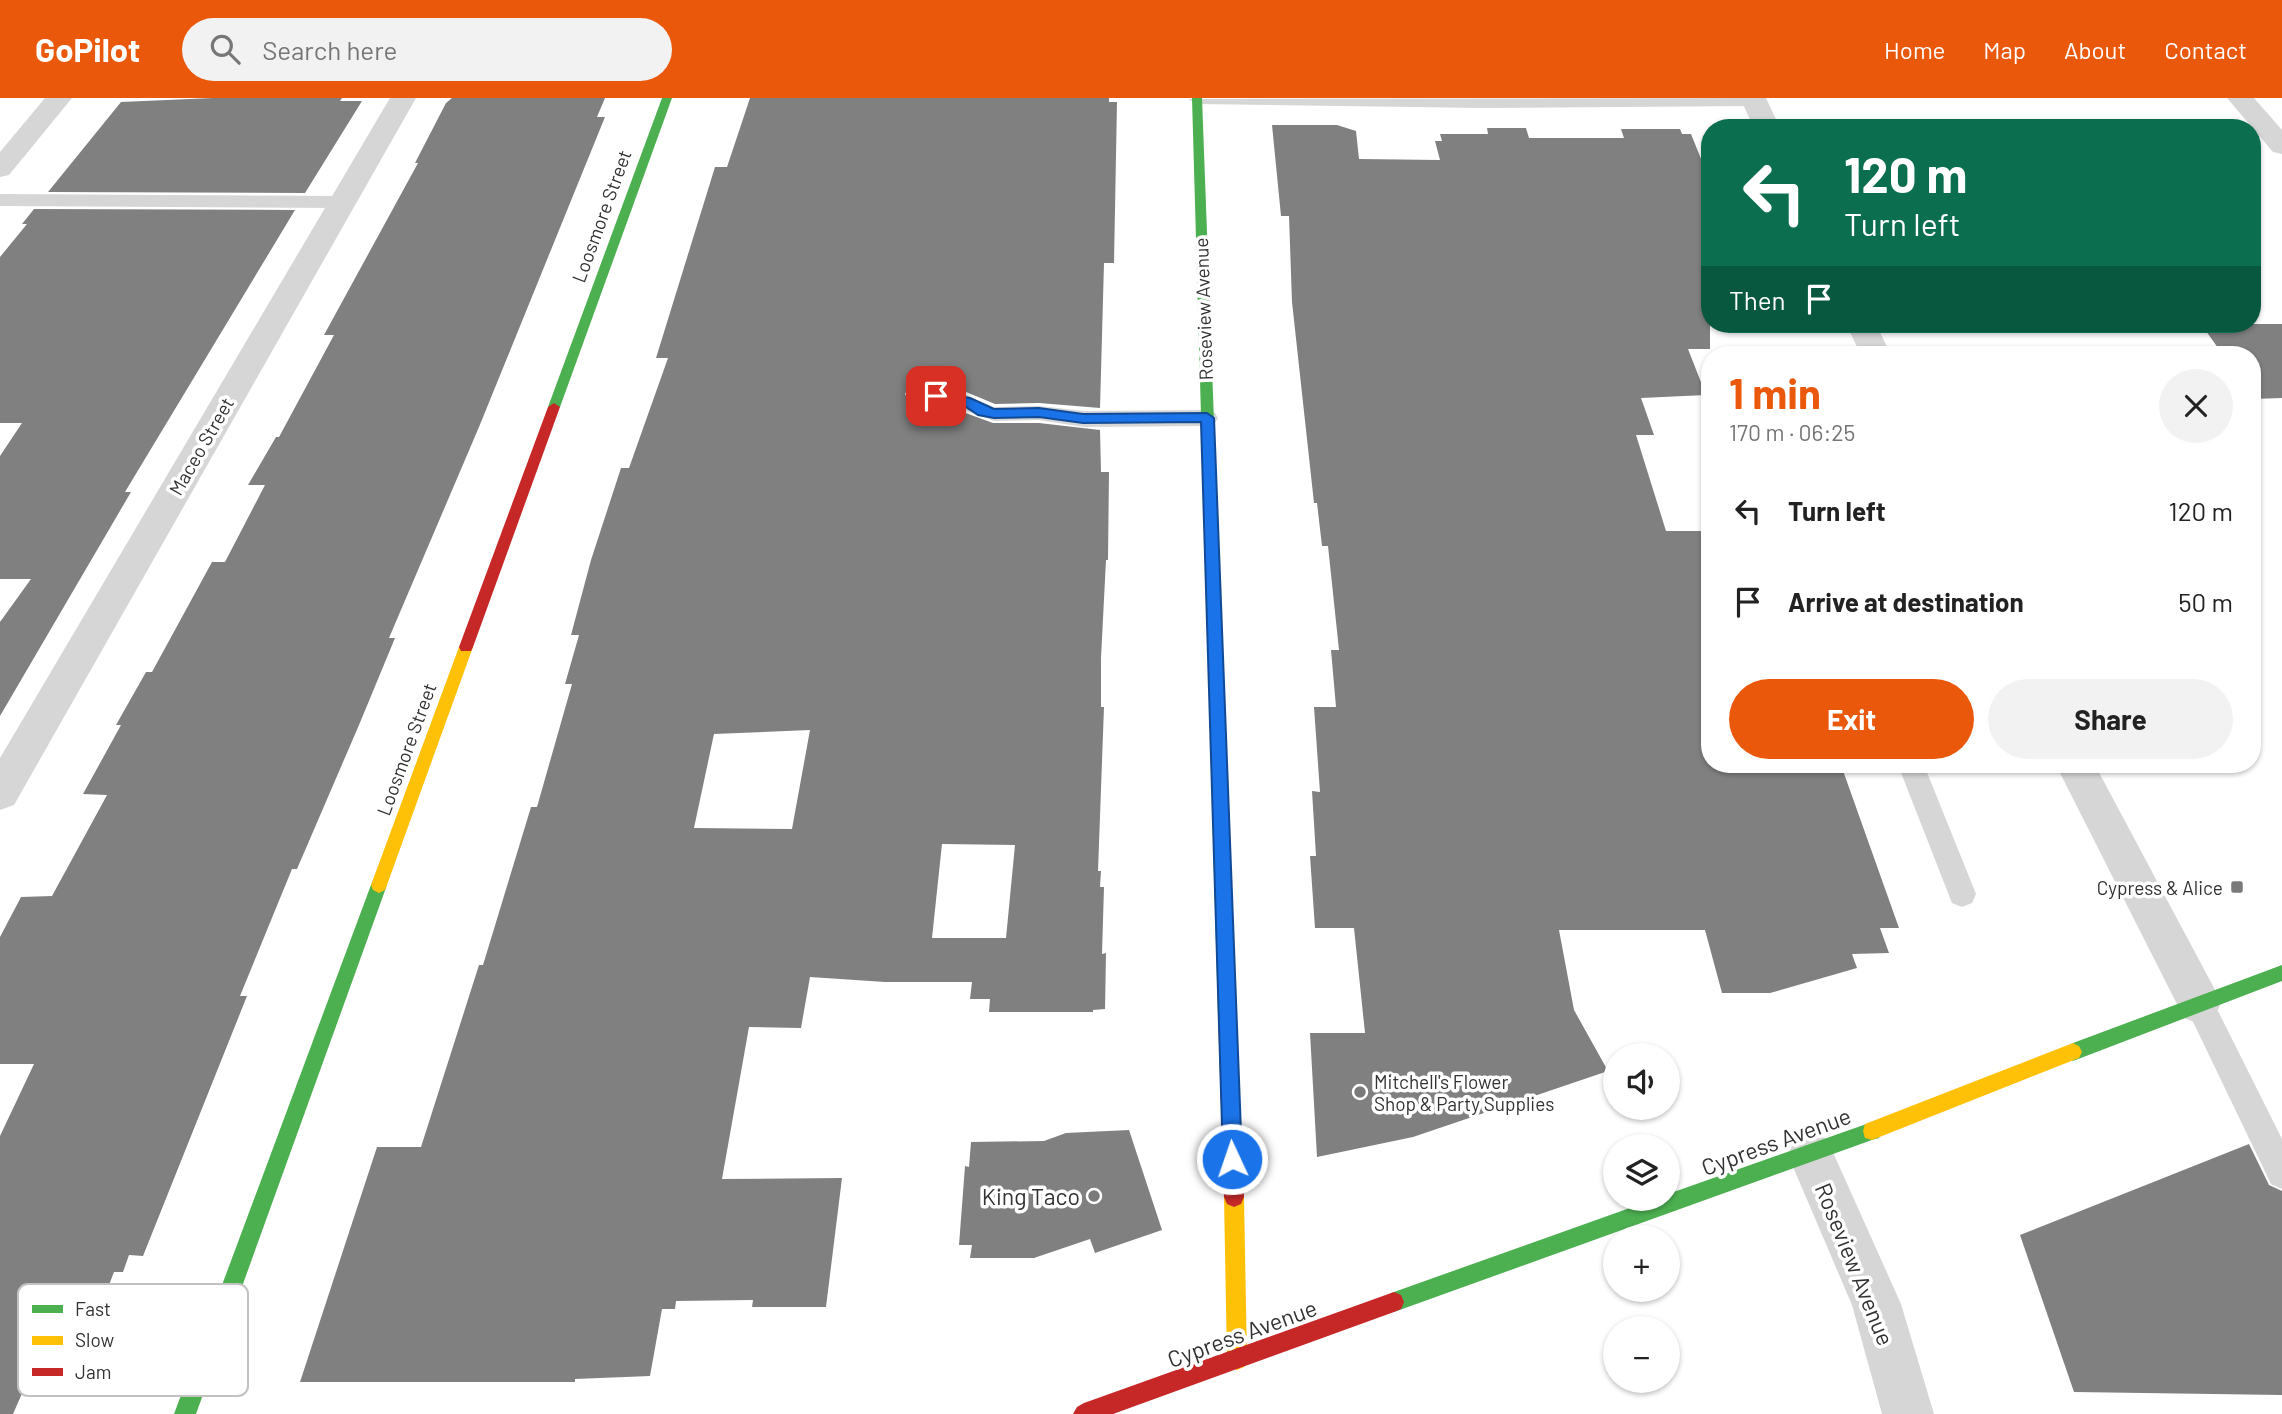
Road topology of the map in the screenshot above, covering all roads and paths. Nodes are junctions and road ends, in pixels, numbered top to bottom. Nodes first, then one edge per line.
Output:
1 (59, 98) edge
2 (403, 98) edge
3 (667, 98) edge
4 (1197, 98) edge
5 (2241, 98) edge
6 (1754, 99) edge
7 (1383, 100) edge
8 (1763, 119) edge
9 (2259, 119) edge
10 (2261, 121) edge
11 (2282, 146) edge
12 (0, 169) edge
13 (0, 200) edge
14 (342, 202) junction
15 (918, 395) dead end
16 (1207, 418) junction
17 (1914, 773) edge
18 (2080, 773) edge
19 (0, 793) edge
20 (1962, 894) dead end
21 (2282, 973) edge
22 (2199, 1003) junction
23 (1811, 1155) junction
24 (2282, 1173) edge
25 (233, 1284) edge
26 (1237, 1360) junction
27 (192, 1396) edge
28 (185, 1414) edge
29 (1084, 1414) edge
30 (1908, 1414) edge

1 - 12 street
2 - 14 street, Maceo Street
3 - 25 street, Loosmore Street
4 - 7 lane
4 - 16 street, Roseview Avenue
5 - 9 street
6 - 7 lane
6 - 8 street
10 - 11 street
13 - 14 lane
14 - 19 street, Maceo Street
15 - 16 lane
16 - 26 street, Roseview Avenue
17 - 20 lane
18 - 22 street
21 - 22 street, Cypress Avenue
22 - 23 street, Cypress Avenue
22 - 24 lane
23 - 26 street, Cypress Avenue
23 - 30 street, Roseview Avenue
26 - 29 street, Cypress Avenue
27 - 28 street, Loosmore Street

